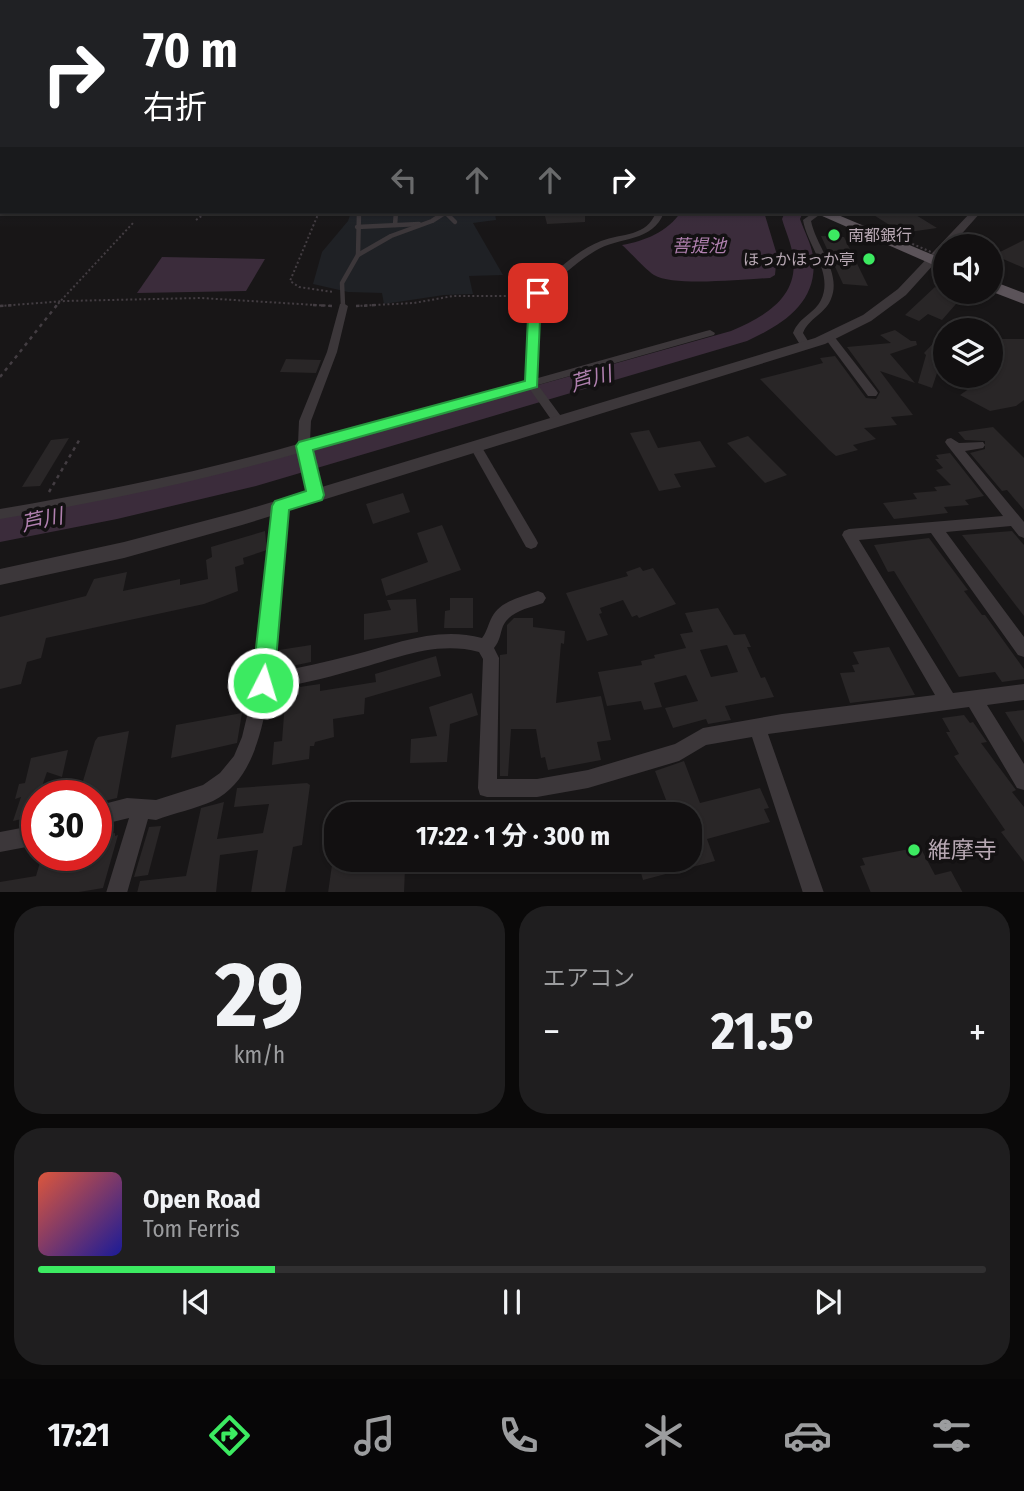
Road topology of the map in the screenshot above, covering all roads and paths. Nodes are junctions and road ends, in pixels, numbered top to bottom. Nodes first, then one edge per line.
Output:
1 (204, 214) edge
2 (319, 214) edge
3 (359, 214) edge
4 (396, 214) edge
5 (444, 214) edge
6 (447, 214) edge
7 (659, 214) edge
8 (816, 214) edge
9 (824, 214) edge
10 (975, 214) edge
11 (197, 220) dead end
12 (455, 222) dead end
13 (132, 223) dead end
14 (395, 225) junction
15 (421, 225) junction
16 (870, 226) dead end
17 (357, 227) junction
18 (960, 234) edge
19 (358, 255) junction
20 (933, 257) edge
21 (933, 258) edge
22 (933, 267) edge
23 (1003, 290) edge
24 (535, 296) junction
25 (1024, 299) edge
26 (343, 302) junction
27 (60, 303) junction
28 (0, 306) edge
29 (710, 333) dead end
30 (829, 337) junction
31 (806, 346) junction
32 (0, 377) edge
33 (532, 384) junction
34 (872, 393) dead end
35 (559, 422) junction
36 (81, 437) dead end
37 (979, 445) dead end
38 (304, 446) junction
39 (476, 447) junction
40 (316, 495) junction
41 (281, 506) junction
42 (41, 508) junction
43 (0, 514) edge
44 (1019, 526) edge
45 (935, 527) junction
46 (531, 543) dead end
47 (0, 577) edge
48 (538, 598) dead end
49 (484, 646) junction
50 (1024, 650) edge
51 (263, 683) junction
52 (1024, 692) edge
53 (972, 699) junction
54 (948, 702) junction
55 (757, 727) junction
56 (1024, 781) edge
57 (141, 810) junction
58 (112, 812) edge
59 (21, 838) edge
60 (0, 842) edge
61 (116, 892) edge
62 (814, 892) edge

1 - 11 path
2 - 26 path
3 - 17 lane
4 - 14 lane
5 - 15 lane
6 - 12 lane
7 - 24 street
8 - 31 street
9 - 21 main road
10 - 18 street
13 - 27 path
14 - 15 lane
14 - 17 lane
15 - 19 lane
16 - 20 path, bridge
17 - 19 lane
19 - 26 lane
22 - 30 street
23 - 25 main road
24 - 26 path
24 - 33 street
26 - 27 path
26 - 38 street
27 - 28 path
27 - 32 path
29 - 33 street
30 - 31 street
30 - 34 street
31 - 35 street
33 - 35 street
33 - 38 street
35 - 39 street
36 - 42 path
37 - 44 street
38 - 40 street
38 - 42 street
39 - 40 street
39 - 46 street
40 - 41 street
41 - 47 street
41 - 51 street
42 - 43 street
44 - 45 street
45 - 50 street
45 - 54 street
48 - 49 street
49 - 51 street
49 - 55 street
51 - 57 street
52 - 53 street
53 - 54 street
53 - 56 street
54 - 55 street
55 - 62 street
57 - 58 street
57 - 61 street
59 - 60 street

